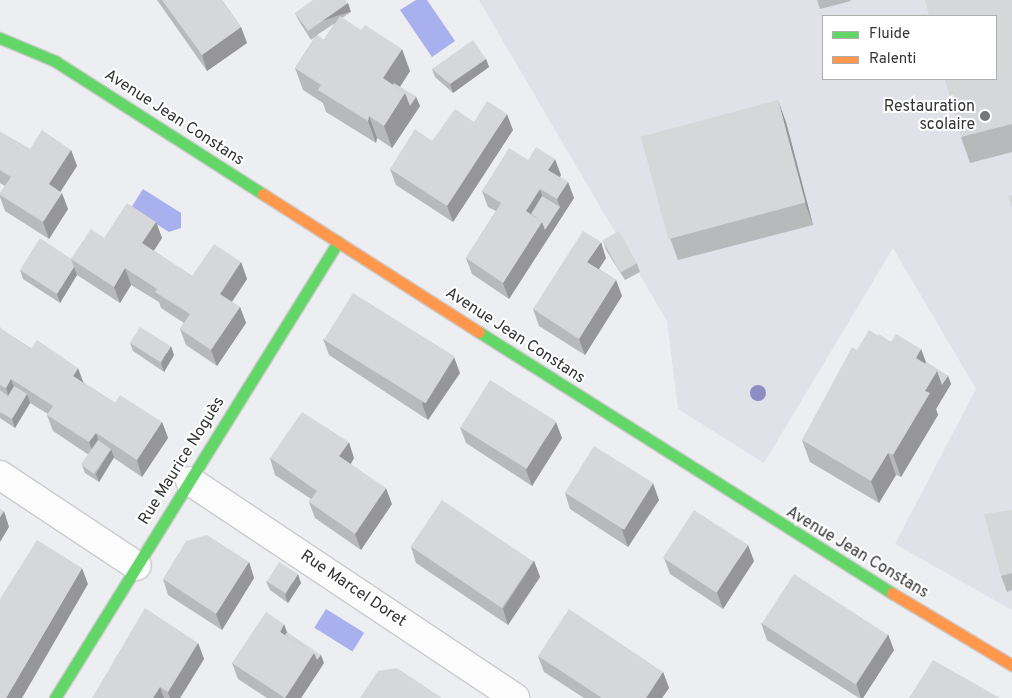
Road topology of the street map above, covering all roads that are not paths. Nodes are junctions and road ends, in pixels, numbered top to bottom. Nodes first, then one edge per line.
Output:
1 (0, 38) edge
2 (338, 242) junction
3 (0, 475) edge
4 (190, 481) junction
5 (136, 566) junction
6 (1012, 665) edge
7 (54, 698) edge
8 (515, 698) edge

1 - 2 street, Avenue Jean Constans
2 - 4 street, Rue Maurice Noguès
2 - 6 street, Avenue Jean Constans
3 - 5 street
4 - 5 street, Rue Maurice Noguès
4 - 8 street, Rue Marcel Doret
5 - 7 street, Rue Maurice Noguès

